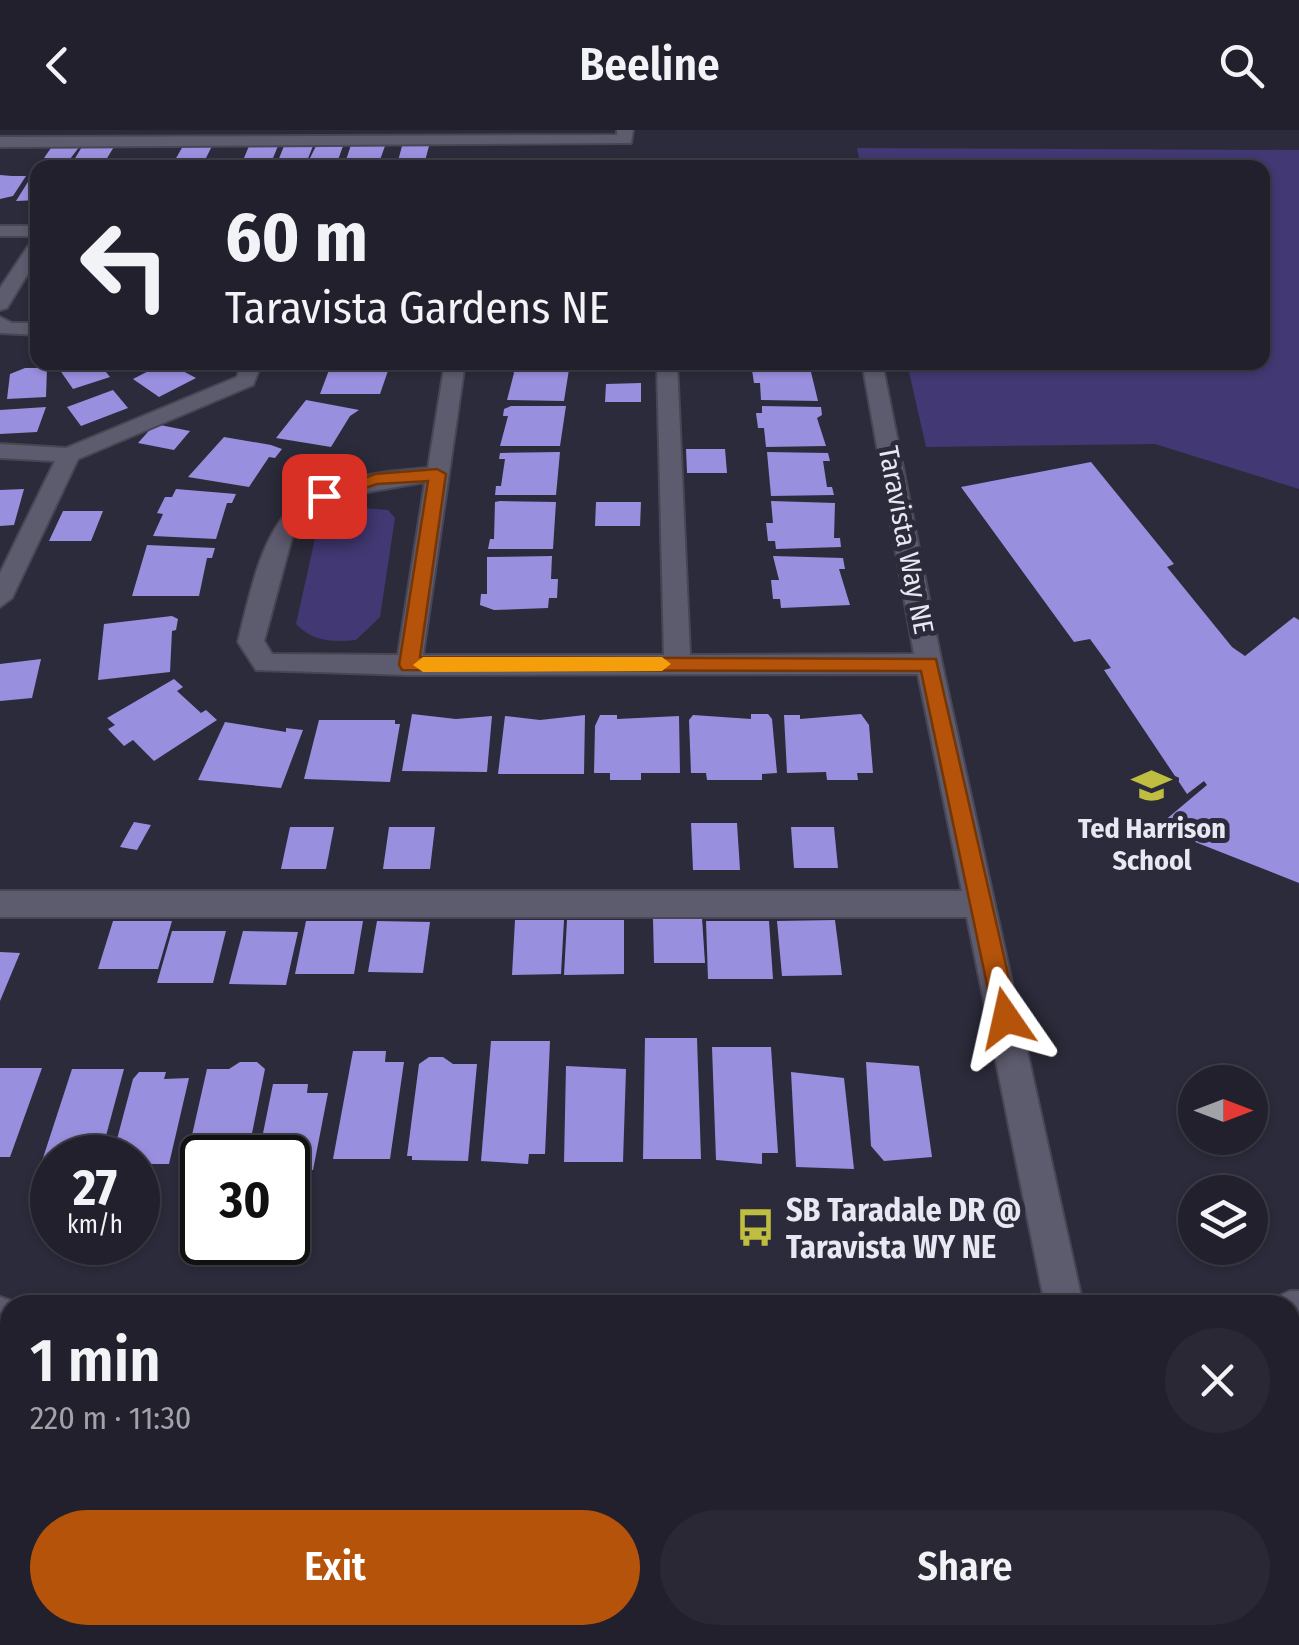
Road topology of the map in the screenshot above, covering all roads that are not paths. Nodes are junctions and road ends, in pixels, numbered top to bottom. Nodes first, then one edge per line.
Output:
1 (625, 130) edge
2 (0, 142) edge
3 (30, 231) edge
4 (0, 232) edge
5 (30, 254) edge
6 (0, 304) edge
7 (0, 323) edge
8 (30, 329) edge
9 (249, 370) edge
10 (454, 370) edge
11 (666, 370) edge
12 (874, 370) edge
13 (0, 451) edge
14 (69, 455) junction
15 (437, 474) junction
16 (0, 598) edge
17 (676, 664) junction
18 (930, 664) junction
19 (409, 665) junction
20 (0, 904) edge
21 (983, 904) junction
22 (1062, 1295) edge

1 - 2 street
3 - 4 street
5 - 6 street
7 - 8 street
9 - 14 street
10 - 15 street
11 - 17 street
12 - 18 street, Taravista Way NE
13 - 14 street
14 - 16 street
15 - 19 street
15 - 19 street
17 - 18 street
17 - 19 street
18 - 21 street, Taravista Way NE
20 - 21 street
21 - 22 street, Taravista Way NE

